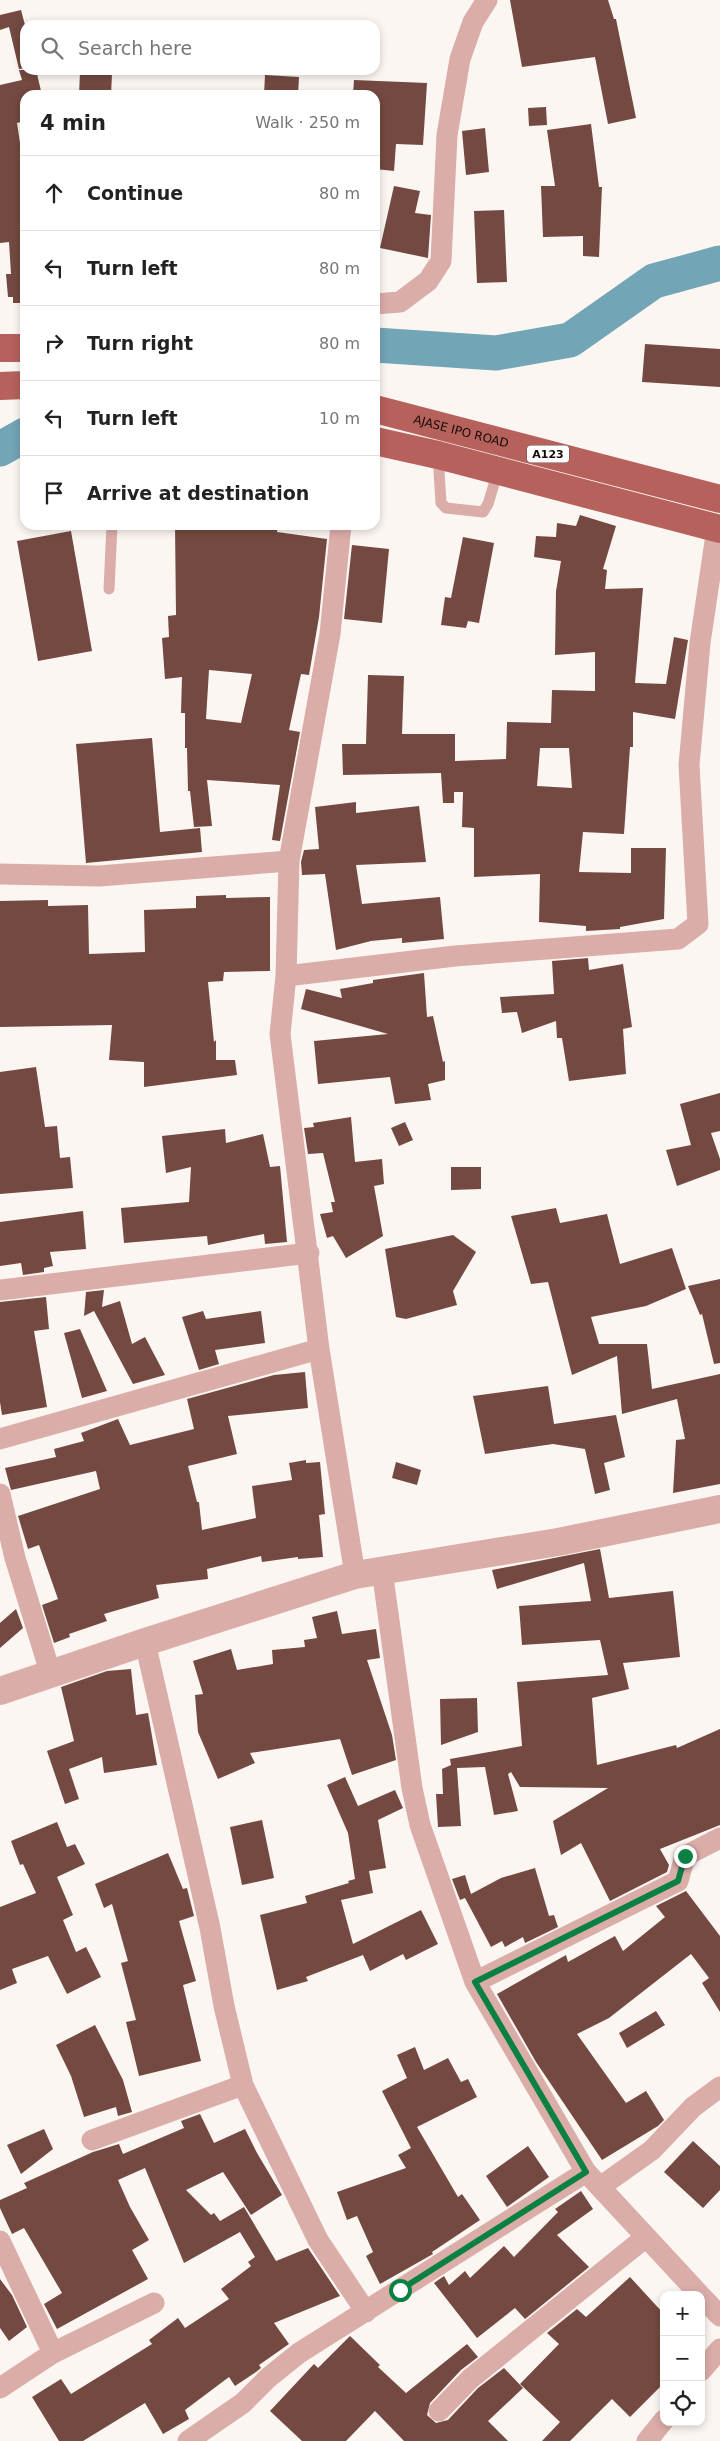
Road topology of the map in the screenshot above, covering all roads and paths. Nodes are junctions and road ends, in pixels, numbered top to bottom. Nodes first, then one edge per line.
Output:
1 (487, 0) edge
2 (380, 304) edge
3 (0, 348) edge
4 (20, 348) edge
5 (20, 385) edge
6 (0, 386) edge
7 (380, 411) edge
8 (380, 442) edge
9 (438, 455) junction
10 (498, 471) junction
11 (720, 499) edge
12 (718, 529) edge
13 (112, 530) edge
14 (340, 530) edge
15 (109, 589) dead end
16 (289, 861) junction
17 (0, 874) edge
18 (286, 976) junction
19 (309, 1253) junction
20 (0, 1290) edge
21 (319, 1349) junction
22 (0, 1439) edge
23 (0, 1494) edge
24 (720, 1510) edge
25 (382, 1570) junction
26 (355, 1575) junction
27 (145, 1642) junction
28 (51, 1675) junction
29 (0, 1691) edge
30 (720, 1838) edge
31 (475, 1982) junction
32 (243, 2085) junction
33 (720, 2087) edge
34 (92, 2140) dead end
35 (586, 2172) junction
36 (600, 2187) junction
37 (646, 2237) junction
38 (0, 2241) edge
39 (697, 2291) edge
40 (705, 2299) edge
41 (154, 2303) dead end
42 (366, 2312) junction
43 (720, 2316) edge
44 (720, 2349) edge
45 (53, 2353) junction
46 (705, 2366) edge
47 (0, 2388) edge
48 (439, 2411) dead end
49 (660, 2425) edge
50 (188, 2441) edge
51 (647, 2441) edge

1 - 2 street
3 - 4 highway
5 - 6 highway
7 - 11 highway, AJASE IPO ROAD / A123
8 - 9 highway, A123
9 - 10 highway, A123
9 - 10 lane
10 - 12 highway, A123
12 - 18 street
13 - 15 lane
14 - 16 street
16 - 17 street
16 - 18 street
18 - 19 street
19 - 20 street
19 - 21 street
21 - 22 street
21 - 26 street
23 - 28 street
24 - 25 street
25 - 26 street
25 - 31 street
26 - 27 street
27 - 28 street
27 - 32 street
28 - 29 street
30 - 31 street
31 - 35 street
32 - 34 street
32 - 42 street
33 - 36 street
35 - 36 street
35 - 42 street
36 - 37 street
37 - 39 street
37 - 48 street
38 - 45 street
40 - 43 street
41 - 45 street
42 - 50 street
44 - 46 street
45 - 47 street
49 - 51 street

